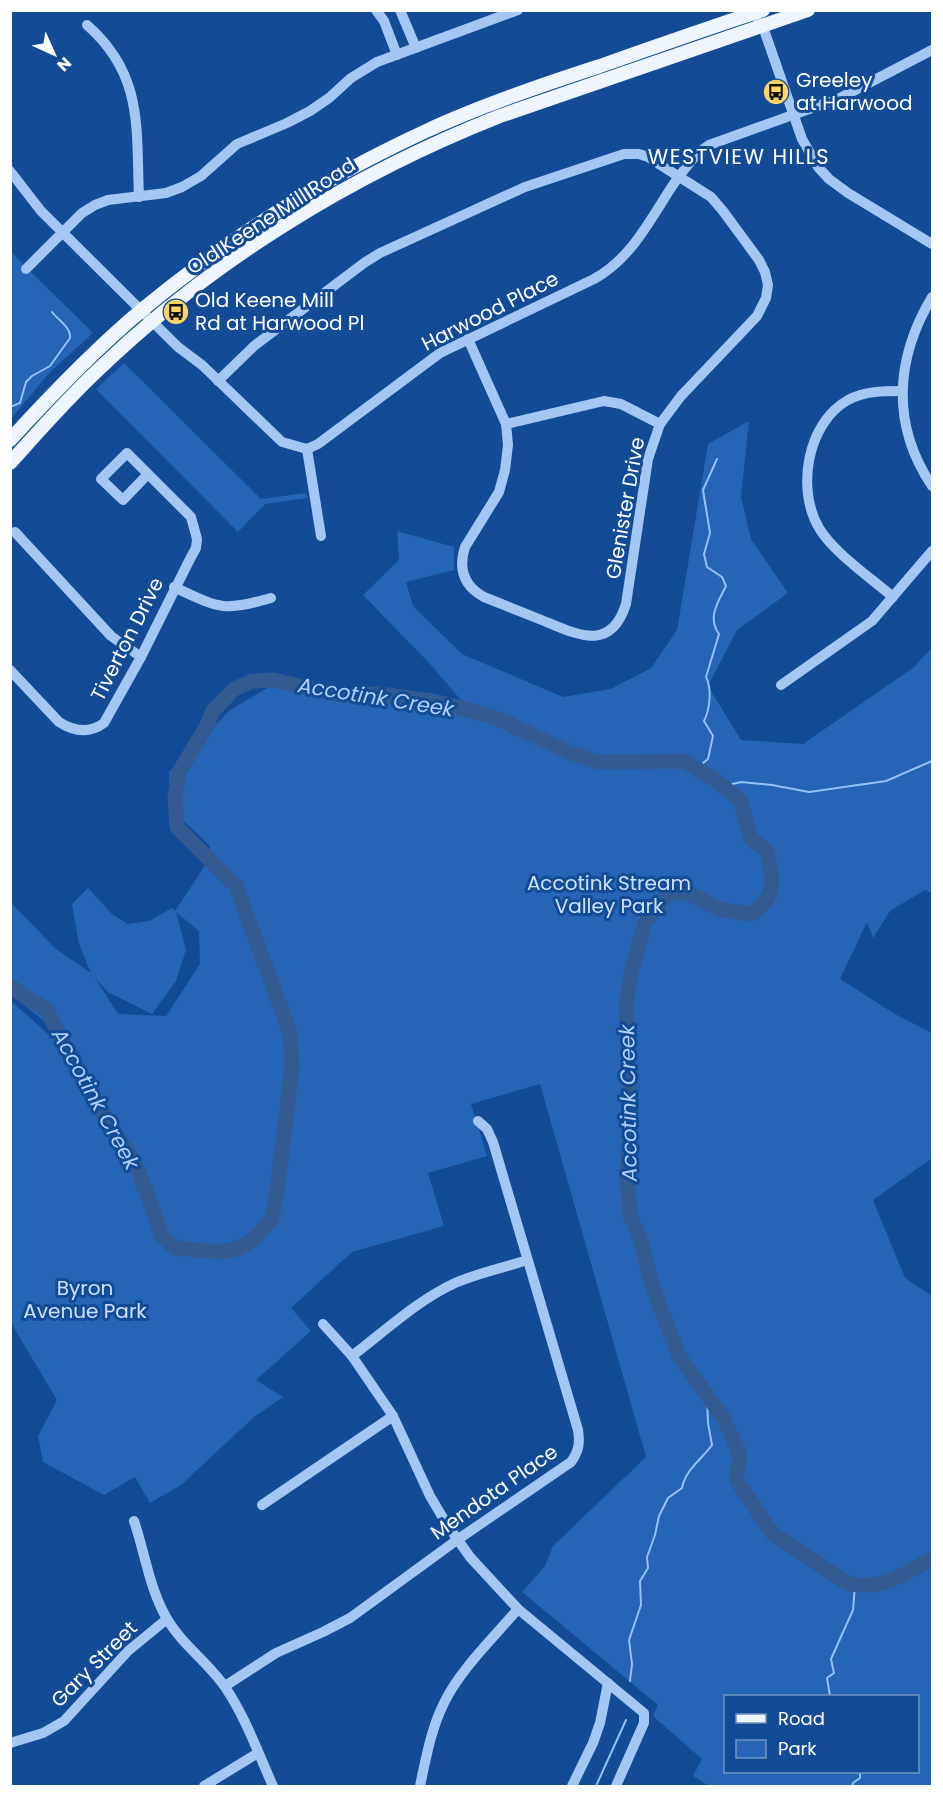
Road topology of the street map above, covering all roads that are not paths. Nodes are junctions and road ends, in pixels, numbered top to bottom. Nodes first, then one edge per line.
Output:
1 (376, 10) edge
2 (400, 10) edge
3 (518, 10) edge
4 (808, 10) edge
5 (758, 11) edge
6 (87, 25) dead end
7 (763, 27) junction
8 (416, 48) junction
9 (933, 50) edge
10 (397, 55) junction
11 (794, 115) junction
12 (10, 171) edge
13 (679, 176) junction
14 (140, 197) junction
15 (63, 233) junction
16 (933, 244) edge
17 (26, 269) dead end
18 (933, 297) edge
19 (141, 311) junction
20 (152, 322) junction
21 (468, 339) junction
22 (218, 381) junction
23 (902, 391) junction
24 (506, 424) junction
25 (660, 424) junction
26 (10, 440) edge
27 (307, 449) junction
28 (10, 463) edge
29 (148, 474) junction
30 (933, 486) edge
31 (15, 532) dead end
32 (321, 536) dead end
33 (933, 551) edge
34 (174, 587) junction
35 (893, 597) junction
36 (271, 598) dead end
37 (141, 657) junction
38 (10, 670) edge
39 (781, 685) dead end
40 (478, 1121) dead end
41 (527, 1260) junction
42 (323, 1324) dead end
43 (352, 1356) junction
44 (393, 1416) junction
45 (262, 1506) dead end
46 (134, 1521) dead end
47 (457, 1540) junction
48 (518, 1609) junction
49 (167, 1619) junction
50 (608, 1683) junction
51 (225, 1686) junction
52 (10, 1743) edge
53 (258, 1753) junction
54 (204, 1786) edge
55 (273, 1786) edge
56 (420, 1786) edge
57 (572, 1786) edge
58 (616, 1786) edge

1 - 10 street
2 - 8 street
3 - 8 street
4 - 7 main road, Old Keene Mill Road
5 - 7 street
5 - 19 main road, Old Keene Mill Road
6 - 14 street
7 - 11 street
7 - 20 main road, Old Keene Mill Road
8 - 10 street
9 - 11 street, Harwood Place
10 - 14 street
11 - 13 street, Harwood Place
11 - 16 street
12 - 15 street
13 - 21 street, Harwood Place
13 - 22 street, Glenister Drive
13 - 25 street, Glenister Drive
14 - 15 street
15 - 17 street
15 - 19 street
18 - 23 street
19 - 20 street
19 - 26 main road, Old Keene Mill Road
20 - 22 street
20 - 28 main road, Old Keene Mill Road
21 - 24 street, Glenister Drive
21 - 27 street, Harwood Place
22 - 27 street
23 - 30 street
23 - 35 street
24 - 25 street
24 - 25 street, Glenister Drive
27 - 32 street
29 - 29 street, Tiverton Drive
29 - 34 street, Tiverton Drive
31 - 37 street
33 - 35 street
34 - 36 street
34 - 37 street, Tiverton Drive
35 - 39 street
37 - 38 street, Tiverton Drive
40 - 41 street, Mendota Place
41 - 43 street
41 - 47 street, Mendota Place
42 - 43 street
43 - 44 street
44 - 45 street
44 - 47 street
46 - 49 street
47 - 48 street
47 - 51 street, Mendota Place
48 - 50 street
48 - 56 street
49 - 51 street
49 - 52 street, Gary Street
50 - 57 street
50 - 58 street
51 - 53 street
53 - 54 street
53 - 55 street

